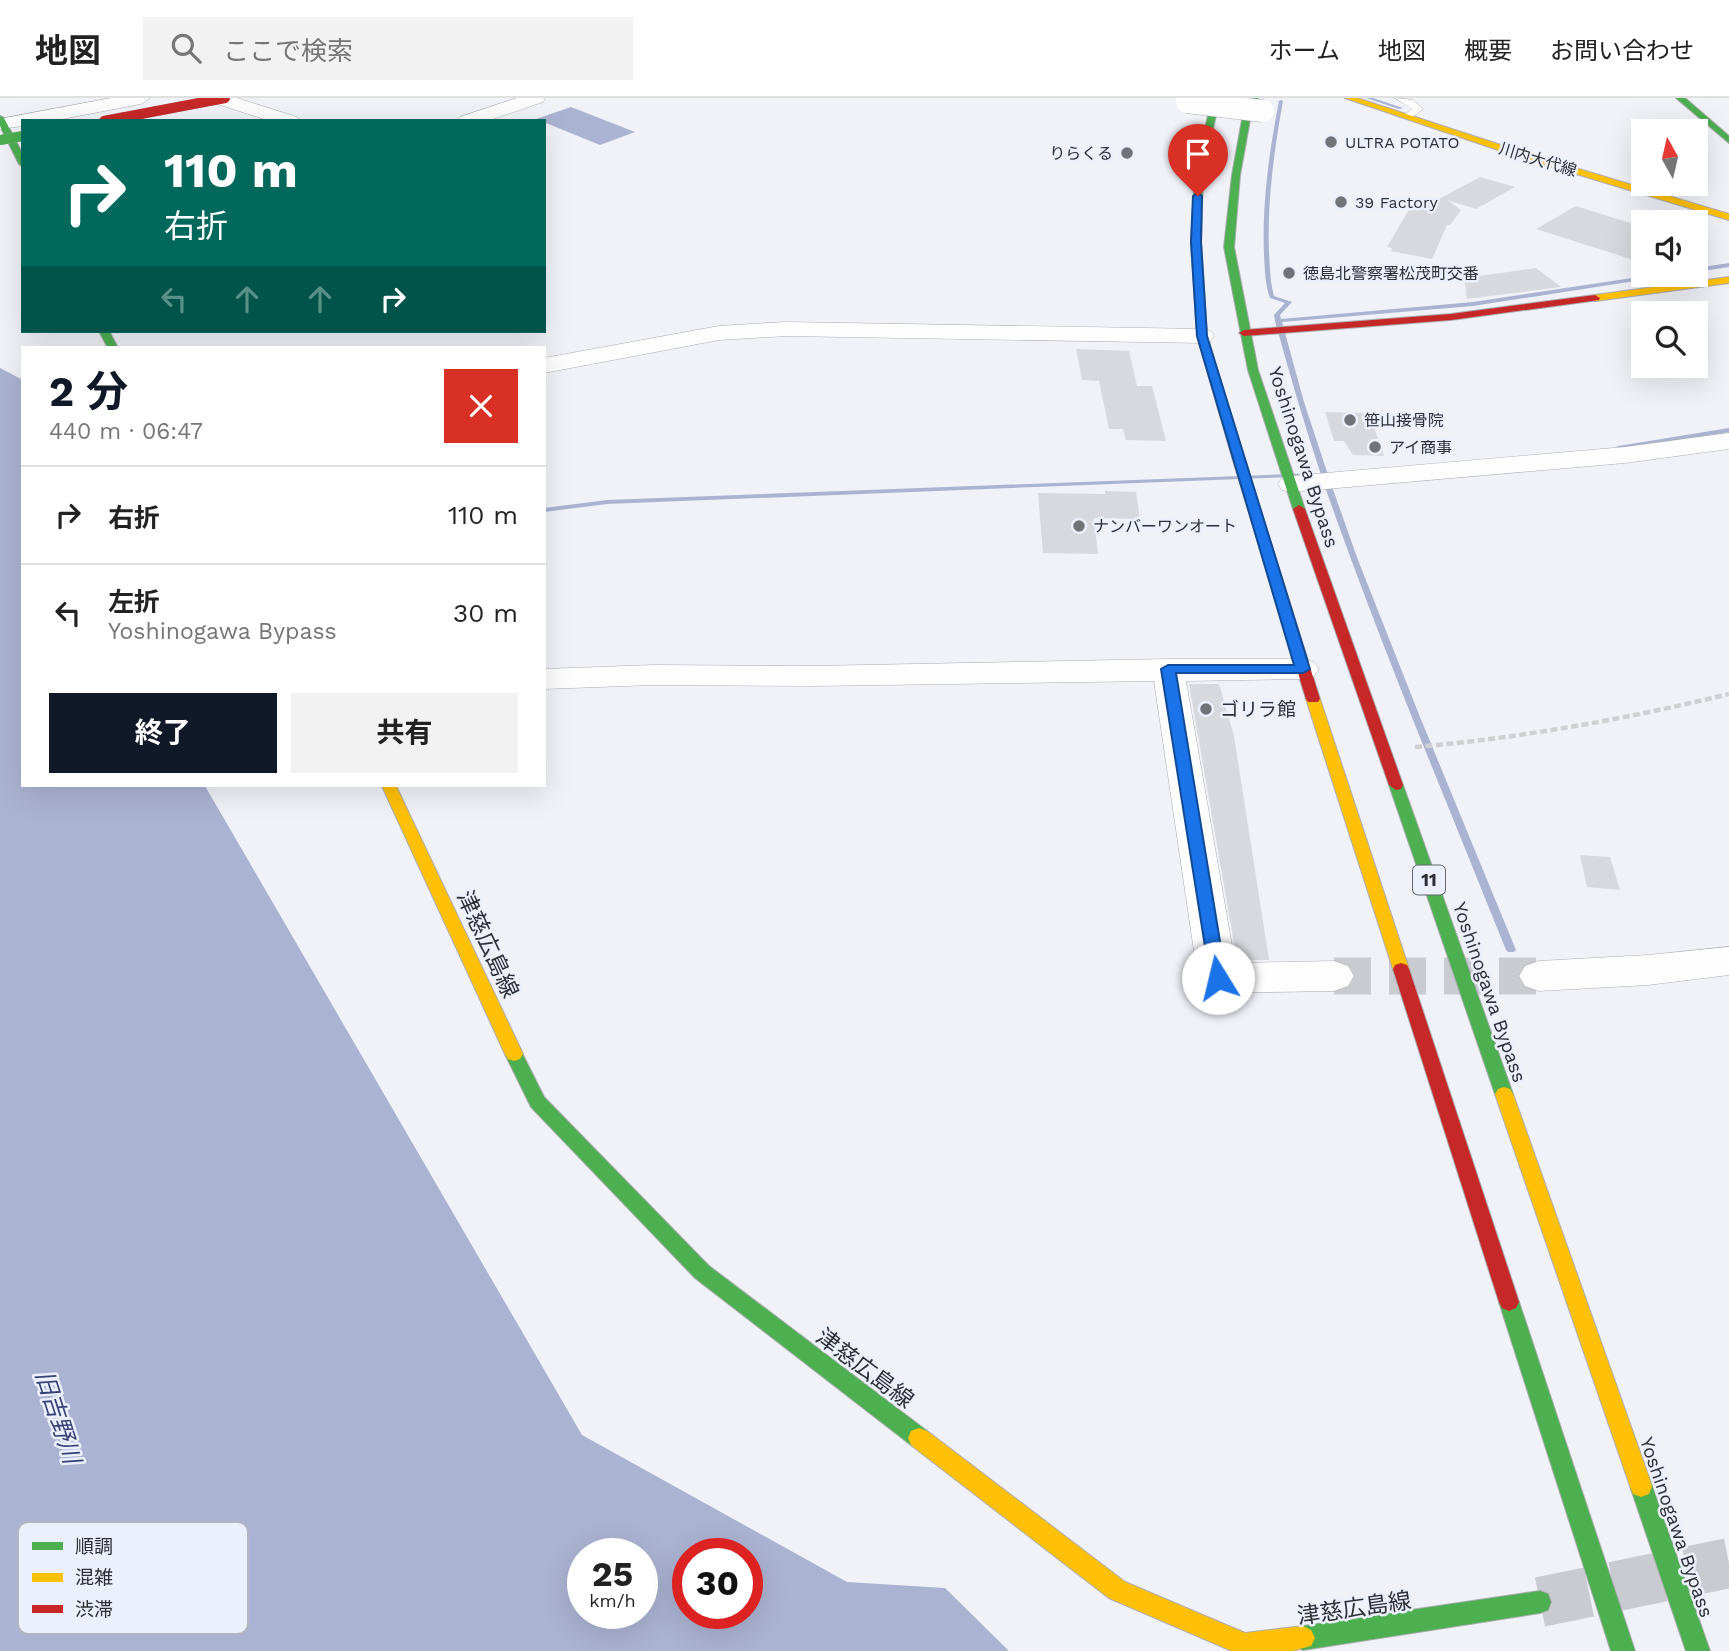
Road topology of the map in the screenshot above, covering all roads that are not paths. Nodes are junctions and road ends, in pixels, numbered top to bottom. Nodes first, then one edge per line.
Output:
1 (141, 98) edge
2 (218, 98) edge
3 (225, 98) edge
4 (536, 98) edge
5 (1216, 98) edge
6 (1349, 98) edge
7 (1400, 98) edge
8 (1680, 98) edge
9 (1187, 102) dead end
10 (1259, 104) edge
11 (1408, 116) junction
12 (40, 119) edge
13 (115, 119) edge
14 (284, 119) edge
15 (473, 119) edge
16 (21, 123) edge
17 (1, 127) edge
18 (21, 135) edge
19 (1729, 139) edge
20 (21, 161) edge
21 (1729, 217) edge
22 (1729, 280) edge
23 (1244, 333) junction
24 (1202, 336) junction
25 (546, 366) edge
26 (1729, 441) edge
27 (1292, 484) junction
28 (1168, 669) junction
29 (1303, 669) junction
30 (546, 679) edge
31 (389, 787) edge
32 (1729, 961) edge
33 (1334, 976) tunnel mouth
34 (1539, 976) tunnel mouth
35 (1541, 1602) tunnel mouth
36 (1623, 1651) edge
37 (1698, 1651) edge

1 - 12 street
2 - 14 street
3 - 13 main road, bridge
4 - 15 street
5 - 24 main road
6 - 11 main road, 川内大代線
7 - 11 lane
8 - 19 main road
9 - 10 street, bridge
10 - 23 main road, Yoshinogawa Bypass / 11
11 - 21 main road, 川内大代線
16 - 17 street
17 - 18 main road, bridge
17 - 20 main road
22 - 23 main road
23 - 27 main road, Yoshinogawa Bypass / 11
24 - 25 street
24 - 29 main road
26 - 27 street
27 - 37 main road, Yoshinogawa Bypass / 11
28 - 29 street
28 - 30 street
28 - 33 street
29 - 36 main road
31 - 35 main road, 津慈広島線
32 - 34 street

